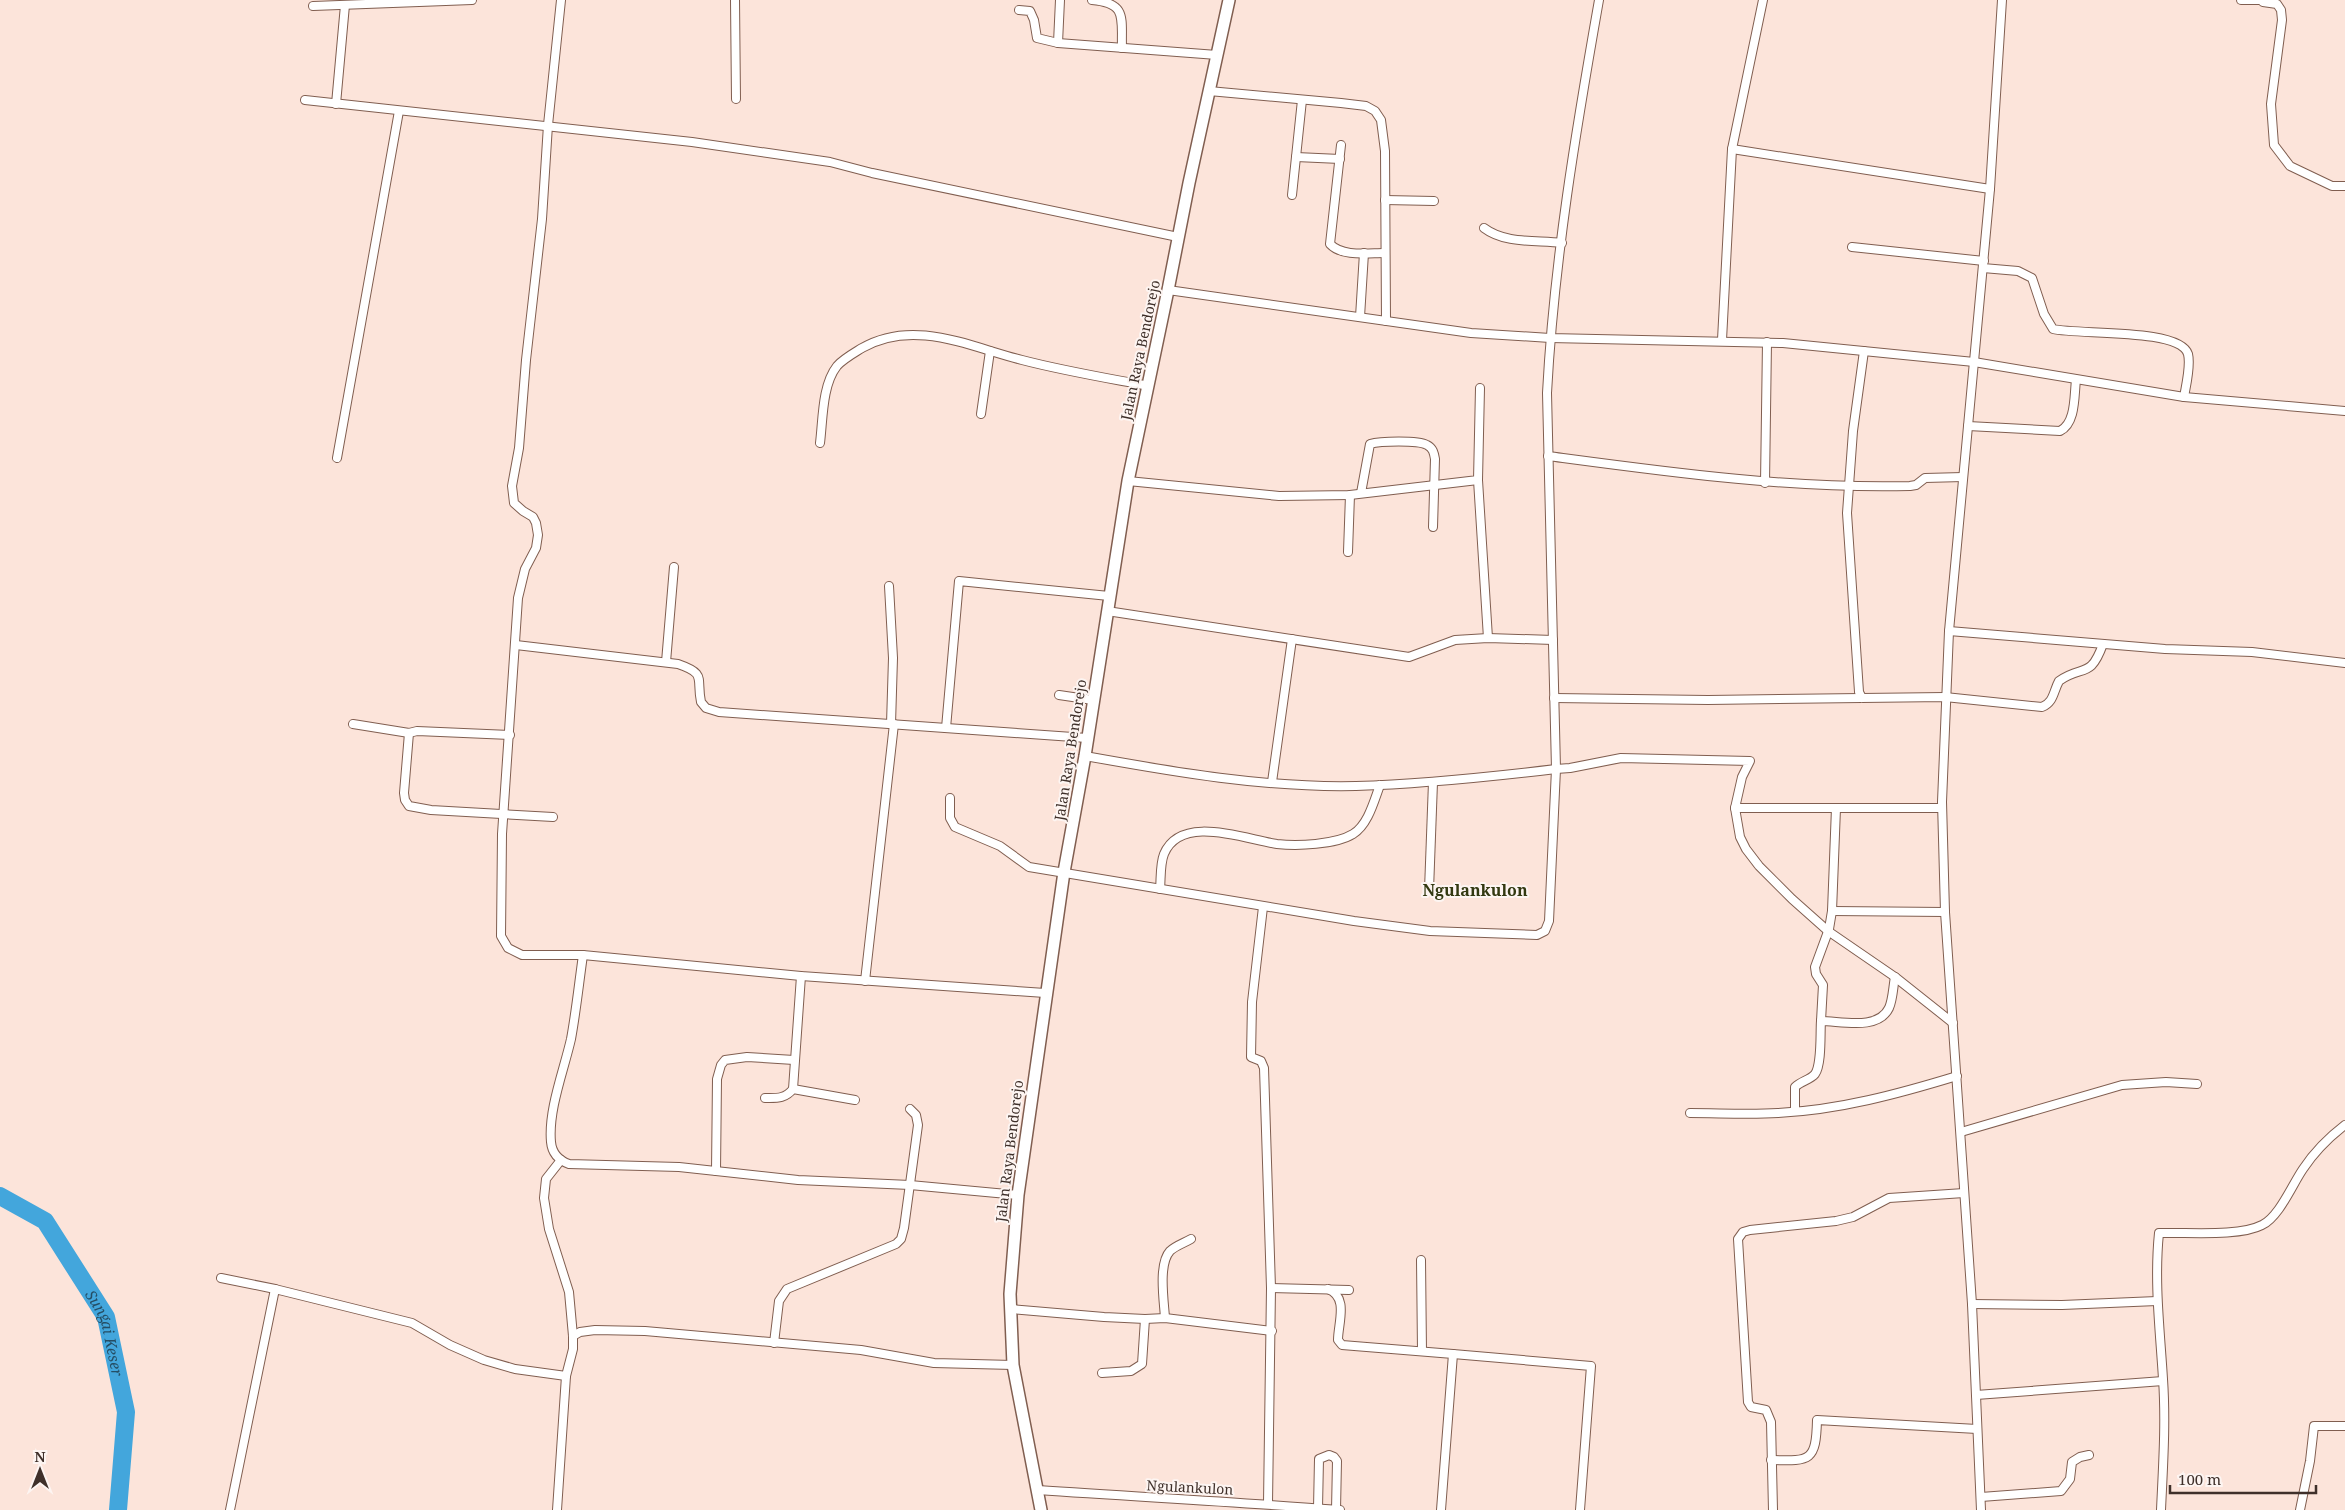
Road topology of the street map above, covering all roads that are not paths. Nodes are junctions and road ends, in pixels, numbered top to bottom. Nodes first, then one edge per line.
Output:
1 (472, 0) edge
2 (560, 0) edge
3 (735, 0) edge
4 (1060, 0) edge
5 (1092, 0) edge
6 (1229, 0) edge
7 (1599, 0) edge
8 (1763, 0) edge
9 (2002, 0) edge
10 (2241, 0) edge
11 (2263, 1) edge
12 (345, 5) junction
13 (312, 6) dead end
14 (1019, 10) dead end
15 (1058, 42) junction
16 (1122, 48) junction
17 (1217, 56) junction
18 (1209, 91) junction
19 (736, 99) dead end
20 (305, 100) dead end
21 (1302, 100) junction
22 (336, 104) junction
23 (399, 111) junction
24 (548, 125) junction
25 (1341, 146) dead end
26 (1732, 149) junction
27 (1296, 157) junction
28 (1340, 159) junction
29 (2345, 186) edge
30 (1990, 189) junction
31 (1292, 195) dead end
32 (1385, 200) junction
33 (1434, 201) dead end
34 (1484, 228) dead end
35 (1178, 237) junction
36 (1562, 243) junction
37 (1852, 247) dead end
38 (1364, 253) junction
39 (1384, 253) junction
40 (1983, 265) junction
41 (1168, 290) junction
42 (1360, 318) junction
43 (1386, 321) junction
44 (1550, 338) junction
45 (1722, 340) junction
46 (1767, 342) junction
47 (990, 351) junction
48 (1864, 351) junction
49 (1974, 362) junction
50 (2076, 380) junction
51 (1149, 386) junction
52 (1480, 388) dead end
53 (2184, 397) junction
54 (2345, 411) edge
55 (981, 414) dead end
56 (1968, 426) junction
57 (820, 443) dead end
58 (1548, 456) junction
59 (337, 458) dead end
60 (1963, 477) junction
61 (1478, 480) junction
62 (1128, 481) junction
63 (1765, 482) junction
64 (1435, 484) junction
65 (1848, 485) junction
66 (1361, 493) junction
67 (1350, 495) junction
68 (1433, 527) dead end
69 (1348, 552) dead end
70 (674, 567) dead end
71 (889, 586) dead end
72 (1109, 596) junction
73 (1107, 611) junction
74 (1949, 631) junction
75 (1488, 638) junction
76 (1292, 639) junction
77 (1553, 640) junction
78 (2103, 644) junction
79 (516, 646) junction
80 (666, 662) junction
81 (2345, 664) edge
82 (1059, 694) dead end
83 (1945, 697) junction
84 (1554, 698) junction
85 (1862, 698) junction
86 (1093, 700) junction
87 (353, 724) dead end
88 (892, 724) junction
89 (946, 728) junction
90 (409, 733) junction
91 (510, 735) junction
92 (1087, 738) junction
93 (1085, 756) junction
94 (1556, 769) junction
95 (1272, 782) junction
96 (1433, 782) junction
97 (1380, 784) junction
98 (950, 798) dead end
99 (1735, 808) junction
100 (1836, 808) junction
101 (1942, 808) junction
102 (504, 814) junction
103 (553, 817) dead end
104 (1064, 872) junction
105 (1160, 889) junction
106 (1429, 890) dead end
107 (1263, 907) junction
108 (1832, 911) junction
109 (1945, 912) junction
110 (1829, 928) junction
111 (583, 955) junction
112 (800, 976) junction
113 (1894, 977) junction
114 (865, 981) junction
115 (1045, 994) junction
116 (1821, 1021) junction
117 (1953, 1023) junction
118 (794, 1060) junction
119 (1957, 1076) junction
120 (2197, 1084) dead end
121 (793, 1089) junction
122 (765, 1098) dead end
123 (855, 1100) dead end
124 (910, 1109) dead end
125 (1795, 1111) junction
126 (1690, 1113) dead end
127 (2345, 1124) edge
128 (1961, 1132) junction
129 (561, 1160) junction
130 (716, 1171) junction
131 (910, 1185) junction
132 (1964, 1193) junction
133 (1018, 1195) junction
134 (1191, 1239) dead end
135 (1421, 1260) dead end
136 (221, 1278) dead end
137 (1271, 1288) junction
138 (275, 1289) junction
139 (1328, 1289) junction
140 (1349, 1290) dead end
141 (2157, 1300) junction
142 (1972, 1304) junction
143 (1011, 1309) junction
144 (1165, 1318) junction
145 (1145, 1319) junction
146 (1272, 1331) junction
147 (573, 1336) junction
148 (774, 1343) junction
149 (1422, 1351) junction
150 (1453, 1354) junction
151 (1013, 1365) junction
152 (1102, 1373) dead end
153 (566, 1376) junction
154 (2163, 1381) junction
155 (1976, 1395) junction
156 (2345, 1426) edge
157 (1977, 1429) junction
158 (2089, 1455) dead end
159 (1772, 1460) junction
160 (1038, 1490) junction
161 (1980, 1497) junction
162 (1268, 1503) junction
163 (1207, 1506) edge
164 (1318, 1508) junction
165 (230, 1510) edge
166 (557, 1510) edge
167 (1041, 1510) edge
168 (1336, 1510) edge
169 (1340, 1510) edge
170 (1441, 1510) edge
171 (1580, 1510) edge
172 (1773, 1510) edge
173 (1981, 1510) edge
174 (2162, 1510) edge
175 (2300, 1510) edge

1 - 12 street
2 - 24 street
3 - 19 street
4 - 15 street
5 - 16 street
6 - 17 main road, Jalan Raya Bendorejo
7 - 36 street
8 - 26 street
9 - 30 street
10 - 11 street
11 - 29 street
12 - 13 street
12 - 22 street
14 - 15 street
15 - 16 street
16 - 17 street
17 - 18 main road, Jalan Raya Bendorejo
18 - 21 street
18 - 35 main road, Jalan Raya Bendorejo
20 - 22 street
21 - 27 street
21 - 32 street
22 - 23 street
23 - 24 street
23 - 59 street
24 - 35 street
24 - 79 street
25 - 28 street
26 - 30 street
26 - 45 street
27 - 28 street
27 - 31 street
28 - 38 street
30 - 40 street
32 - 33 street
32 - 39 street
34 - 36 street
35 - 41 main road, Jalan Raya Bendorejo
36 - 44 street
37 - 40 street
38 - 39 street
38 - 42 street
39 - 43 street
40 - 49 street
40 - 53 street
41 - 42 street
41 - 51 main road, Jalan Raya Bendorejo
42 - 43 street
43 - 44 street
44 - 45 street
44 - 58 street
45 - 46 street
46 - 48 street
46 - 63 street
47 - 51 street
47 - 55 street
47 - 57 street
48 - 49 street
48 - 65 street
49 - 50 street
49 - 56 street
50 - 53 street
50 - 56 street
51 - 62 main road, Jalan Raya Bendorejo
52 - 61 street
53 - 54 street
56 - 60 street
58 - 63 street
58 - 77 street
60 - 65 street
60 - 74 street
61 - 64 street
61 - 75 street
62 - 67 street
62 - 72 main road, Jalan Raya Bendorejo
63 - 65 street
64 - 66 street
64 - 66 street
64 - 68 street
65 - 85 street
66 - 67 street
67 - 69 street
70 - 80 street
71 - 88 street
72 - 73 main road, Jalan Raya Bendorejo
72 - 89 street
73 - 76 street
73 - 86 main road, Jalan Raya Bendorejo
74 - 78 street
74 - 83 street
75 - 76 street
75 - 77 street
76 - 95 street
77 - 84 street
78 - 81 street
78 - 83 street
79 - 80 street
79 - 91 street
80 - 88 street
82 - 86 street
83 - 85 street
83 - 101 street
84 - 85 street
84 - 94 street
86 - 92 main road, Jalan Raya Bendorejo
87 - 90 street
88 - 89 street
88 - 114 street
89 - 92 street
90 - 91 street
90 - 102 street
91 - 102 street
92 - 93 main road, Jalan Raya Bendorejo
93 - 95 street
93 - 104 main road, Jalan Raya Bendorejo
94 - 96 street
94 - 99 street
94 - 107 street
95 - 97 street
96 - 97 street
96 - 106 street
97 - 105 street
98 - 104 street
99 - 100 street
99 - 110 street
100 - 101 street
100 - 108 street
101 - 109 street
102 - 103 street
102 - 111 street
104 - 105 street
104 - 115 main road, Jalan Raya Bendorejo
105 - 107 street
107 - 137 street
108 - 109 street
108 - 110 street
109 - 117 street
110 - 113 street
110 - 116 street
111 - 112 street
111 - 129 street
112 - 114 street
112 - 118 street
113 - 116 street
113 - 117 street
114 - 115 street
115 - 133 main road, Jalan Raya Bendorejo
116 - 125 street
117 - 119 street
118 - 121 street
118 - 130 street
119 - 125 street
119 - 128 street
120 - 128 street
121 - 122 street
121 - 123 street
124 - 131 street
125 - 126 street
127 - 141 street
128 - 132 street
129 - 130 street
129 - 147 street
130 - 131 street
131 - 133 street
131 - 148 street
132 - 142 street
132 - 159 street
133 - 143 main road, Jalan Raya Bendorejo
134 - 144 street
135 - 149 street
136 - 138 street
137 - 139 street
137 - 146 street
138 - 153 street
138 - 165 street
139 - 140 street
139 - 149 street
141 - 142 street
141 - 154 street
142 - 155 street
143 - 145 street
143 - 151 main road, Jalan Raya Bendorejo
144 - 145 street
144 - 146 street
145 - 152 street
146 - 162 street
147 - 148 street
147 - 153 street
148 - 151 street
149 - 150 street
150 - 170 street
150 - 171 street
151 - 160 main road, Jalan Raya Bendorejo
153 - 166 street
154 - 155 street
154 - 174 street
155 - 157 street
156 - 175 street
157 - 159 street
157 - 161 street
158 - 161 street
159 - 172 street
160 - 163 street, Ngulankulon
160 - 167 main road, Jalan Raya Bendorejo
161 - 173 street
162 - 163 street, Ngulankulon
162 - 164 street, Ngulankulon
164 - 168 street, Ngulankulon
164 - 168 street
168 - 169 street, Ngulankulon

